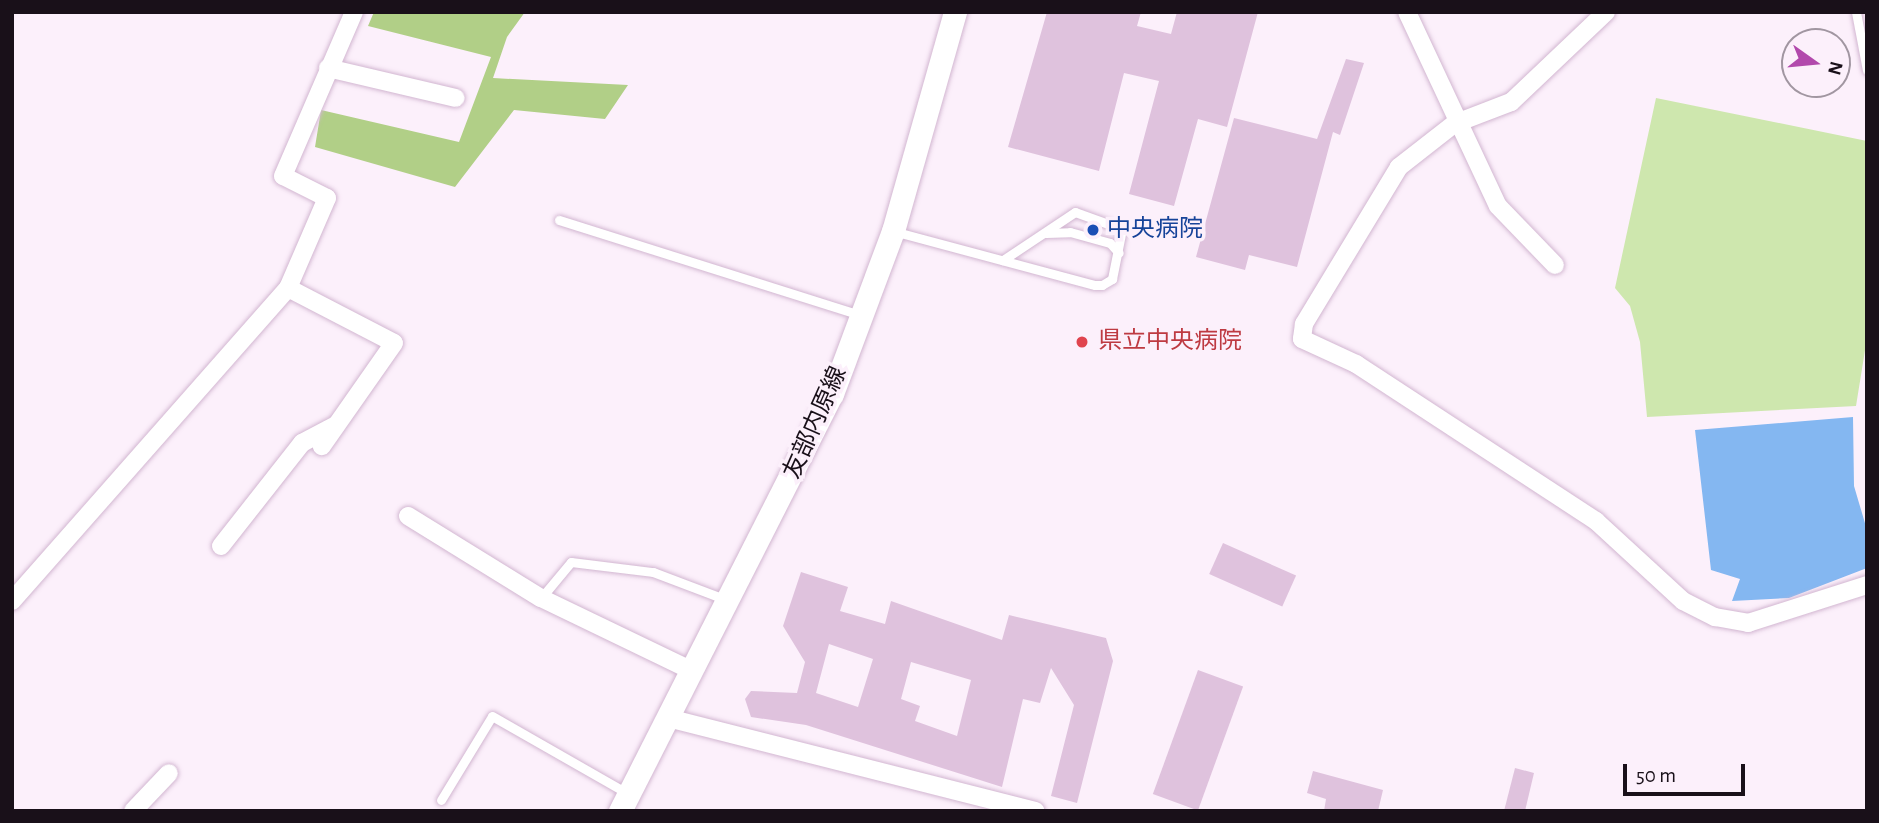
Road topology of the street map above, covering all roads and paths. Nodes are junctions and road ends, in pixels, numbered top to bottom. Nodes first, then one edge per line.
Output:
1 (354, 12) edge
2 (955, 12) edge
3 (1408, 12) edge
4 (1606, 12) edge
5 (1856, 12) edge
6 (328, 68) junction
7 (1867, 70) edge
8 (456, 98) dead end
9 (1454, 124) junction
10 (559, 220) dead end
11 (892, 231) junction
12 (1044, 233) junction
13 (1119, 253) junction
14 (1003, 260) junction
15 (1555, 265) dead end
16 (288, 288) junction
17 (863, 316) junction
18 (337, 424) junction
19 (322, 446) dead end
20 (408, 516) dead end
21 (221, 547) dead end
22 (1867, 585) edge
23 (541, 598) junction
24 (12, 601) edge
25 (729, 601) junction
26 (693, 671) junction
27 (668, 718) junction
28 (169, 773) dead end
29 (441, 800) dead end
30 (624, 802) edge
31 (133, 811) edge
32 (1035, 811) edge

1 - 6 street
2 - 11 main road, 友部内原線
3 - 9 street
4 - 9 street
5 - 7 lane
6 - 8 street
6 - 16 street
9 - 15 street
9 - 22 street
10 - 17 lane
11 - 14 lane
11 - 17 main road, 友部内原線
12 - 13 lane
12 - 13 lane
12 - 14 lane
13 - 14 lane
16 - 18 street
16 - 24 street
17 - 25 main road, 友部内原線
18 - 19 street
18 - 21 street
20 - 23 street
23 - 25 lane
23 - 26 street
25 - 26 main road, 友部内原線
26 - 27 main road, 友部内原線
27 - 30 main road, 友部内原線
27 - 32 street
28 - 31 street
29 - 30 lane

